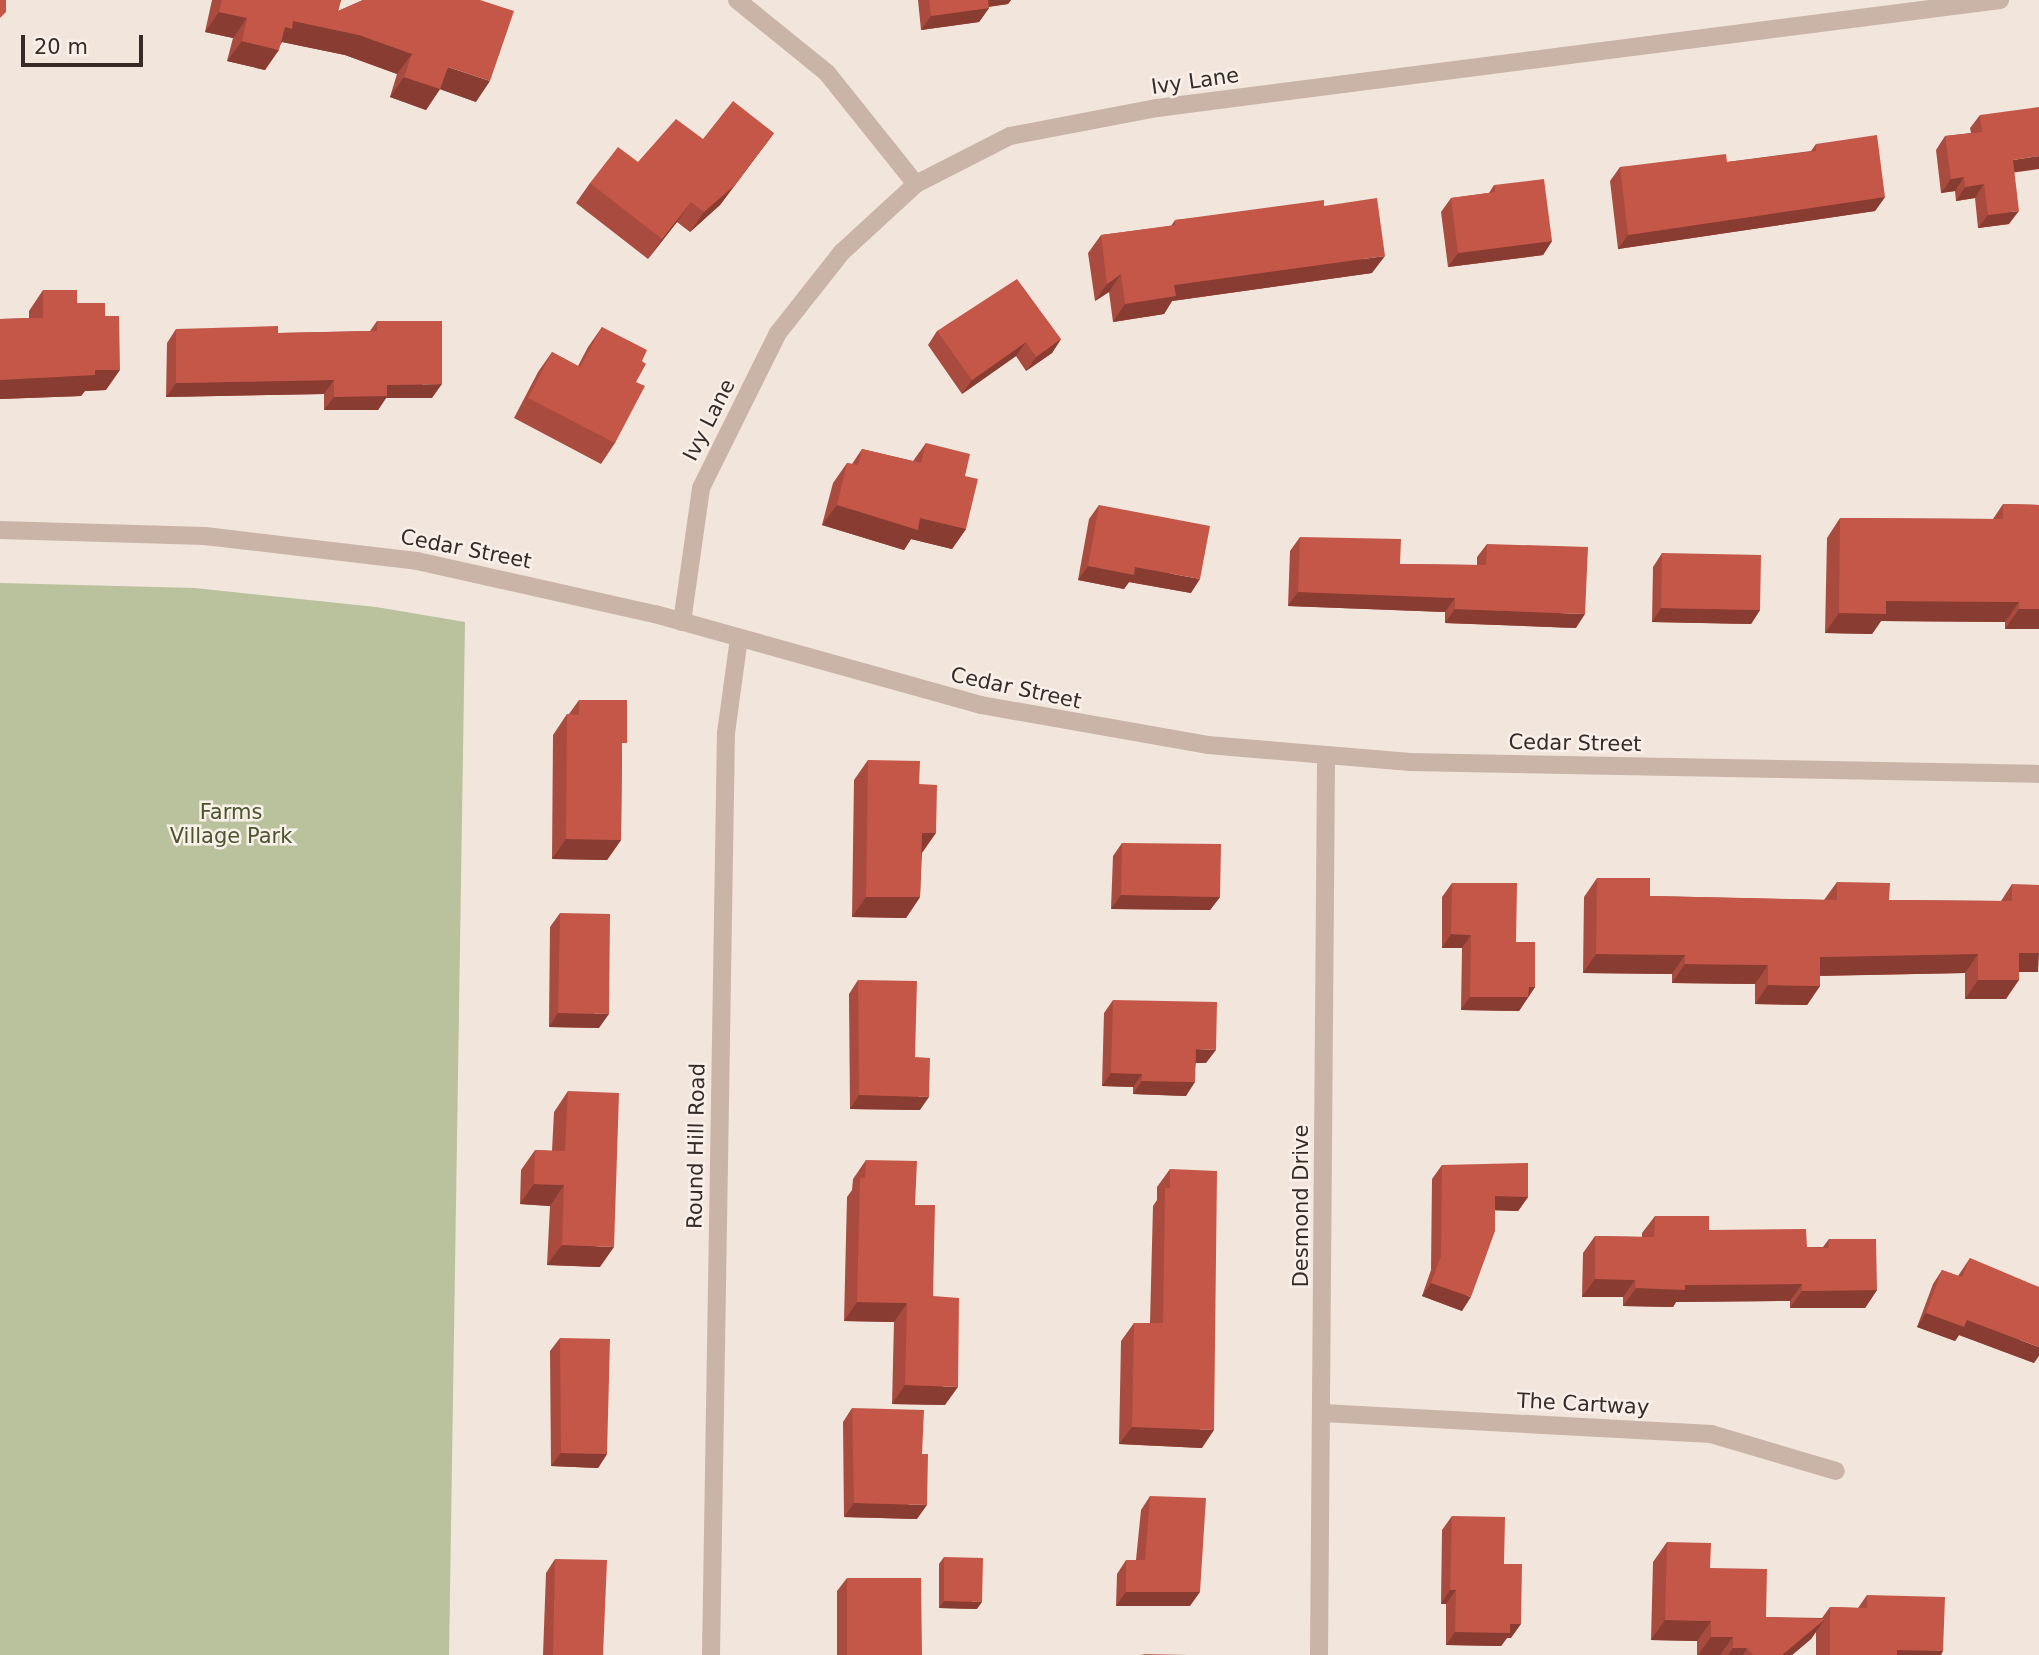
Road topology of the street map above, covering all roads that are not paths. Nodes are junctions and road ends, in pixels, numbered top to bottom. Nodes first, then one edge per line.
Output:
1 (737, 0) edge
2 (2000, 0) edge
3 (916, 184) junction
4 (0, 530) edge
5 (681, 622) junction
6 (739, 638) junction
7 (1326, 757) junction
8 (2039, 774) edge
9 (1323, 1413) junction
10 (1836, 1471) dead end
11 (711, 1655) edge
12 (1319, 1655) edge

1 - 3 street
2 - 3 street, Ivy Lane
3 - 5 street, Ivy Lane
4 - 5 street, Cedar Street
5 - 6 street, Cedar Street
6 - 7 street, Cedar Street
6 - 11 street, Round Hill Road
7 - 8 street, Cedar Street
7 - 9 street, Desmond Drive
9 - 10 street, The Cartway
9 - 12 street, Desmond Drive

